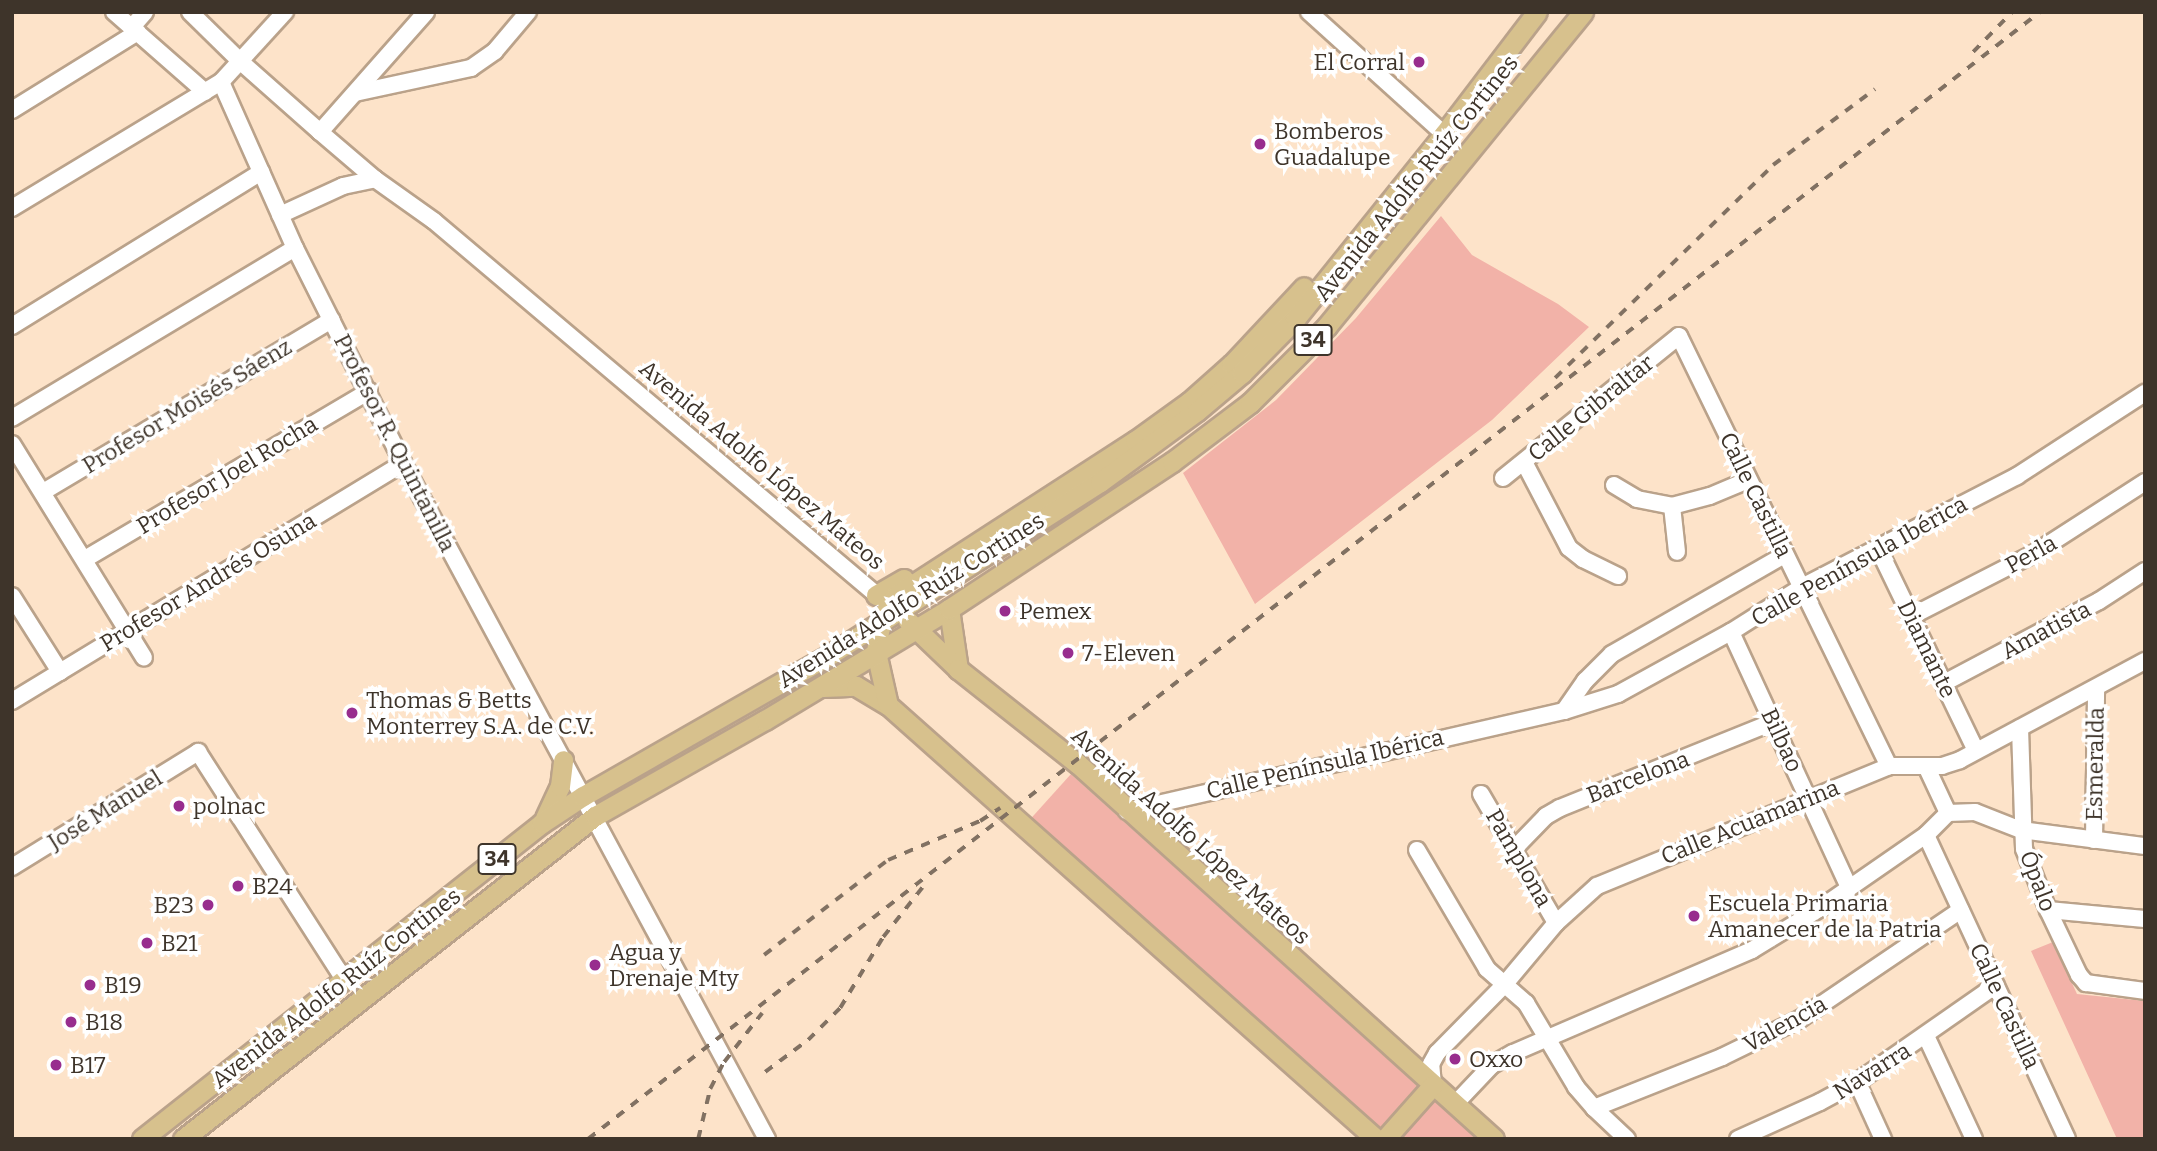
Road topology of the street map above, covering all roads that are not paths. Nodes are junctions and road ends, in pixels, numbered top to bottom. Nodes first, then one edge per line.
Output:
1 (114, 12) edge
2 (145, 12) edge
3 (190, 12) edge
4 (285, 12) edge
5 (426, 12) edge
6 (528, 12) edge
7 (1309, 12) edge
8 (1537, 12) edge
9 (1584, 12) edge
10 (135, 29) junction
11 (240, 62) junction
12 (221, 82) junction
13 (205, 92) junction
14 (355, 93) junction
15 (12, 110) edge
16 (320, 132) junction
17 (1441, 138) junction
18 (261, 172) junction
19 (375, 179) junction
20 (12, 208) edge
21 (280, 215) junction
22 (295, 248) junction
23 (332, 320) junction
24 (12, 326) edge
25 (1679, 337) joint
26 (369, 391) junction
27 (2145, 393) edge
28 (12, 418) edge
29 (12, 444) edge
30 (1524, 462) junction
31 (403, 463) junction
32 (1503, 478) dead end
33 (1748, 480) junction
34 (2145, 482) edge
35 (1614, 485) dead end
36 (43, 492) junction
37 (1671, 506) junction
38 (1878, 548) junction
39 (1677, 552) dead end
40 (1784, 555) junction
41 (85, 559) junction
42 (2145, 571) edge
43 (1618, 576) dead end
44 (1802, 587) junction
45 (14, 603) edge
46 (886, 608) junction
47 (949, 609) junction
48 (1912, 616) junction
49 (917, 629) junction
50 (127, 631) junction
51 (1731, 632) junction
52 (876, 652) junction
53 (144, 658) dead end
54 (2145, 661) edge
55 (958, 668) junction
56 (60, 672) junction
57 (1944, 683) junction
58 (818, 688) junction
59 (2096, 689) junction
60 (12, 701) edge
61 (888, 705) junction
62 (1564, 710) junction
63 (1773, 722) junction
64 (2020, 728) junction
65 (1976, 751) junction
66 (563, 760) junction
67 (1889, 766) junction
68 (1926, 766) junction
69 (1481, 794) dead end
70 (583, 796) junction
71 (1810, 800) junction
72 (1127, 811) junction
73 (1948, 813) junction
74 (595, 816) junction
75 (542, 823) junction
76 (2021, 830) junction
77 (1926, 835) junction
78 (2095, 840) junction
79 (2145, 846) edge
80 (1514, 849) junction
81 (1418, 850) dead end
82 (12, 867) edge
83 (1849, 887) junction
84 (1961, 910) junction
85 (2048, 910) junction
86 (2145, 919) edge
87 (1556, 923) junction
88 (344, 979) junction
89 (1504, 985) junction
90 (1996, 985) junction
91 (2145, 991) edge
92 (1926, 1036) junction
93 (1546, 1038) junction
94 (1857, 1082) junction
95 (1433, 1085) junction
96 (1454, 1104) junction
97 (1594, 1108) junction
98 (142, 1139) edge
99 (183, 1139) edge
100 (766, 1139) edge
101 (1376, 1139) edge
102 (1385, 1139) edge
103 (1494, 1139) edge
104 (1627, 1139) edge
105 (1738, 1139) edge
106 (1883, 1139) edge
107 (1974, 1139) edge
108 (2067, 1139) edge

1 - 10 street
2 - 10 street
3 - 11 street, Avenida Adolfo López Mateos
4 - 11 street
5 - 14 street
6 - 14 street
7 - 17 street
8 - 17 main road, Avenida Adolfo Ruíz Cortines / 34
9 - 47 main road, Avenida Adolfo Ruíz Cortines / 34
10 - 13 street
10 - 15 street
11 - 12 street
11 - 16 street, Avenida Adolfo López Mateos
12 - 13 street
12 - 18 street, Profesor R. Quintanilla
13 - 20 street
14 - 16 street
16 - 19 street, Avenida Adolfo López Mateos
17 - 46 main road, Avenida Adolfo Ruíz Cortines / 34
17 - 46 main road, Avenida Adolfo Ruíz Cortines / 34
18 - 21 street, Profesor R. Quintanilla
18 - 24 street
19 - 21 street
19 - 46 street, Avenida Adolfo López Mateos
21 - 22 street, Profesor R. Quintanilla
22 - 23 street, Profesor R. Quintanilla
22 - 28 street
23 - 26 street, Profesor R. Quintanilla
23 - 36 street, Profesor Moisés Sáenz
25 - 30 street, Calle Gibraltar
25 - 33 street, Calle Castilla
26 - 31 street, Profesor R. Quintanilla
26 - 41 street, Profesor Joel Rocha
27 - 38 street, Calle Península Ibérica
29 - 36 street
30 - 32 street, Calle Gibraltar
30 - 43 street
31 - 50 street, Profesor Andrés Osuna
31 - 66 street, Profesor R. Quintanilla
33 - 37 street
33 - 40 street, Calle Castilla
34 - 48 street, Perla
35 - 37 street
36 - 41 street
37 - 39 street
38 - 44 street, Calle Península Ibérica
38 - 48 street, Diamante
40 - 44 street, Calle Castilla
40 - 62 street, Calle Península Ibérica
41 - 50 street
42 - 57 street, Amatista
44 - 51 street, Calle Península Ibérica
44 - 67 street, Calle Castilla
45 - 56 street
46 - 49 main road, Avenida Adolfo López Mateos
46 - 52 main road
46 - 70 main road, Avenida Adolfo Ruíz Cortines / 34
47 - 49 main road, Avenida Adolfo Ruíz Cortines / 34
47 - 55 main road
48 - 57 street, Diamante
49 - 52 main road, Avenida Adolfo Ruíz Cortines / 34
49 - 55 main road, Avenida Adolfo López Mateos
50 - 53 street
50 - 56 street, Profesor Andrés Osuna
51 - 62 street, Calle Península Ibérica
51 - 63 street, Bilbao
52 - 58 main road, Avenida Adolfo Ruíz Cortines / 34
52 - 61 main road
54 - 59 street, Calle Acuamarina
55 - 72 main road, Avenida Adolfo López Mateos
56 - 60 street, Profesor Andrés Osuna
57 - 65 street, Diamante
58 - 61 main road
58 - 74 main road, Avenida Adolfo Ruíz Cortines / 34
59 - 64 street, Calle Acuamarina
59 - 78 street, Esmeralda
61 - 101 main road
62 - 72 street, Calle Península Ibérica
63 - 71 street, Bilbao
63 - 80 street, Barcelona
64 - 65 street, Calle Acuamarina
64 - 76 street, Ópalo
65 - 68 street, Calle Acuamarina
66 - 70 street, Profesor R. Quintanilla
66 - 75 main road
67 - 68 street, Calle Acuamarina
67 - 71 street, Calle Acuamarina
68 - 73 street
69 - 80 street, Pamplona
70 - 74 street, Profesor R. Quintanilla
70 - 75 main road, Avenida Adolfo Ruíz Cortines / 34
71 - 83 street, Bilbao
71 - 87 street, Calle Acuamarina
72 - 95 main road, Avenida Adolfo López Mateos
73 - 76 street
73 - 77 street
74 - 99 main road, Avenida Adolfo Ruíz Cortines / 34
74 - 100 street, Profesor R. Quintanilla
75 - 88 main road, Avenida Adolfo Ruíz Cortines / 34
76 - 78 street
76 - 85 street, Ópalo
77 - 83 street
77 - 84 street, Calle Castilla
78 - 79 street
80 - 87 street, Pamplona
81 - 89 street
82 - 88 street, José Manuel
83 - 93 street
84 - 90 street, Calle Castilla
84 - 97 street, Valencia
85 - 86 street
85 - 91 street, Ópalo
87 - 89 street, Calle Acuamarina
88 - 98 main road, Avenida Adolfo Ruíz Cortines / 34
89 - 93 street
89 - 95 street, Calle Acuamarina
90 - 92 street, Navarra
90 - 108 street, Calle Castilla
92 - 94 street, Navarra
92 - 107 street
93 - 96 street
93 - 97 street
94 - 105 street, Navarra
94 - 106 street
95 - 96 main road, Avenida Adolfo López Mateos
95 - 102 main road
96 - 103 main road, Avenida Adolfo López Mateos
97 - 104 street

